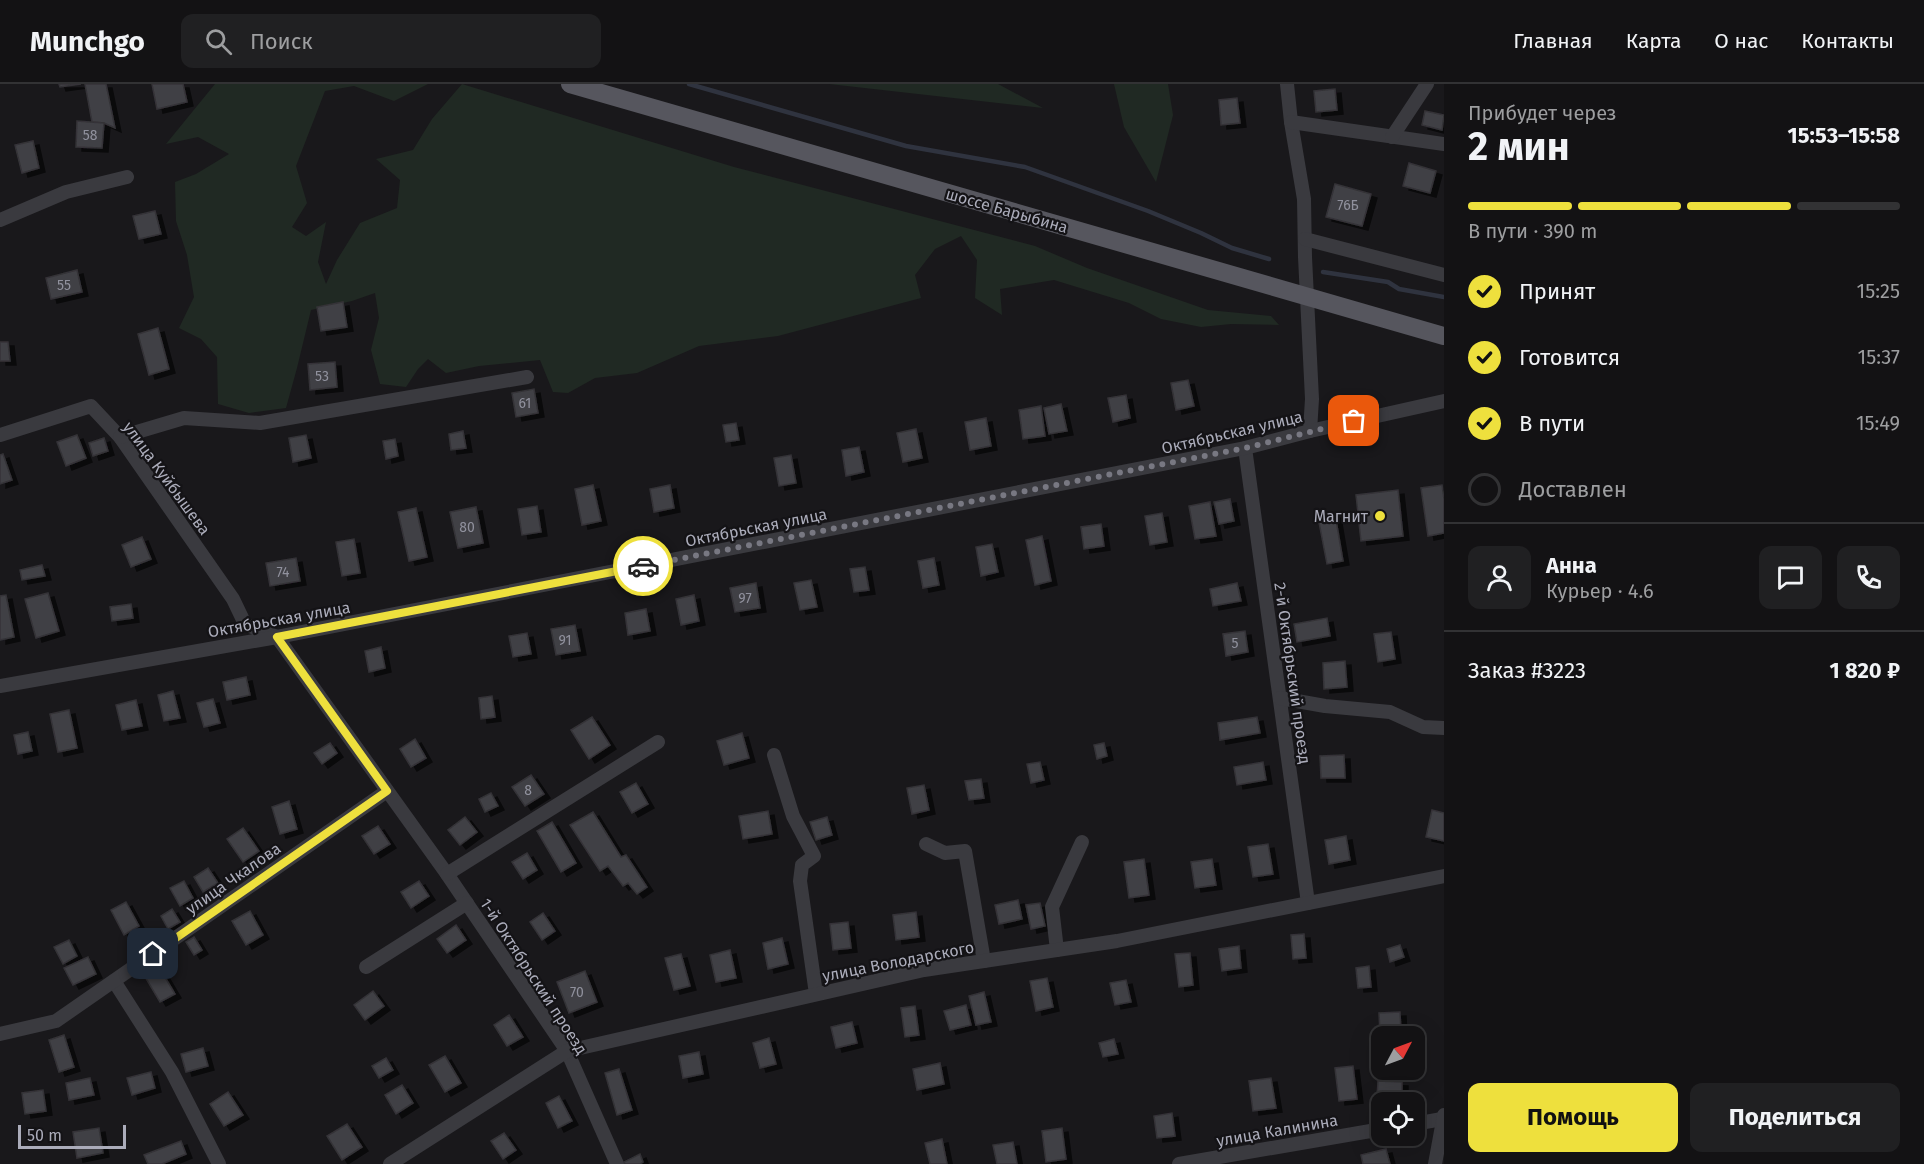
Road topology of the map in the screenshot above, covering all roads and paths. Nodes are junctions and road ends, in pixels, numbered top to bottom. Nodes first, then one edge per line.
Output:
1 (570, 84) edge
2 (1287, 84) edge
3 (1427, 84) edge
4 (1291, 122) junction
5 (1392, 137) junction
6 (1444, 144) edge
7 (127, 177) dead end
8 (0, 220) edge
9 (1305, 239) junction
10 (1444, 275) edge
11 (1308, 297) junction
12 (1444, 336) edge
13 (527, 377) dead end
14 (1444, 401) edge
15 (1310, 431) junction
16 (0, 435) edge
17 (120, 437) junction
18 (1245, 448) junction
19 (277, 637) junction
20 (0, 686) edge
21 (1280, 698) junction
22 (1444, 728) edge
23 (658, 742) dead end
24 (774, 755) dead end
25 (387, 791) junction
26 (1082, 842) dead end
27 (926, 844) dead end
28 (447, 874) junction
29 (1444, 876) edge
30 (466, 903) junction
31 (1308, 903) junction
32 (1057, 950) junction
33 (984, 961) junction
34 (366, 968) dead end
35 (114, 981) junction
36 (816, 994) junction
37 (0, 1034) edge
38 (567, 1051) junction
39 (1443, 1117) edge
40 (1425, 1121) edge
41 (1371, 1132) edge
42 (219, 1164) edge
43 (390, 1164) edge
44 (617, 1164) edge
45 (1179, 1164) edge
46 (1435, 1164) edge

1 - 11 main road, шоссе Барыбина
2 - 4 street
3 - 5 street
4 - 5 street
4 - 9 street
5 - 6 street
7 - 8 street
9 - 10 street
9 - 11 street
11 - 12 main road, шоссе Барыбина
11 - 15 street
13 - 17 street
14 - 15 street, Октябрьская улица
15 - 18 street, Октябрьская улица
16 - 17 street, улица Куйбышева
17 - 19 street, улица Куйбышева
18 - 19 street, Октябрьская улица
18 - 21 street, 2-й Октябрьский проезд
19 - 20 street, Октябрьская улица
19 - 25 street, 1-й Октябрьский проезд
21 - 22 street
21 - 31 street, 2-й Октябрьский проезд
23 - 28 street
24 - 36 street
25 - 28 street, 1-й Октябрьский проезд
25 - 35 street, улица Чкалова
26 - 32 street
27 - 33 street
28 - 30 street, 1-й Октябрьский проезд
29 - 31 street, улица Володарского
30 - 34 street
30 - 38 street, 1-й Октябрьский проезд
31 - 32 street, улица Володарского
32 - 33 street, улица Володарского
33 - 36 street, улица Володарского
35 - 37 street, улица Чкалова
35 - 42 street
36 - 38 street, улица Володарского
38 - 43 street, улица Володарского
38 - 44 street, 1-й Октябрьский проезд
39 - 40 street
39 - 46 street
41 - 45 street, улица Калинина

